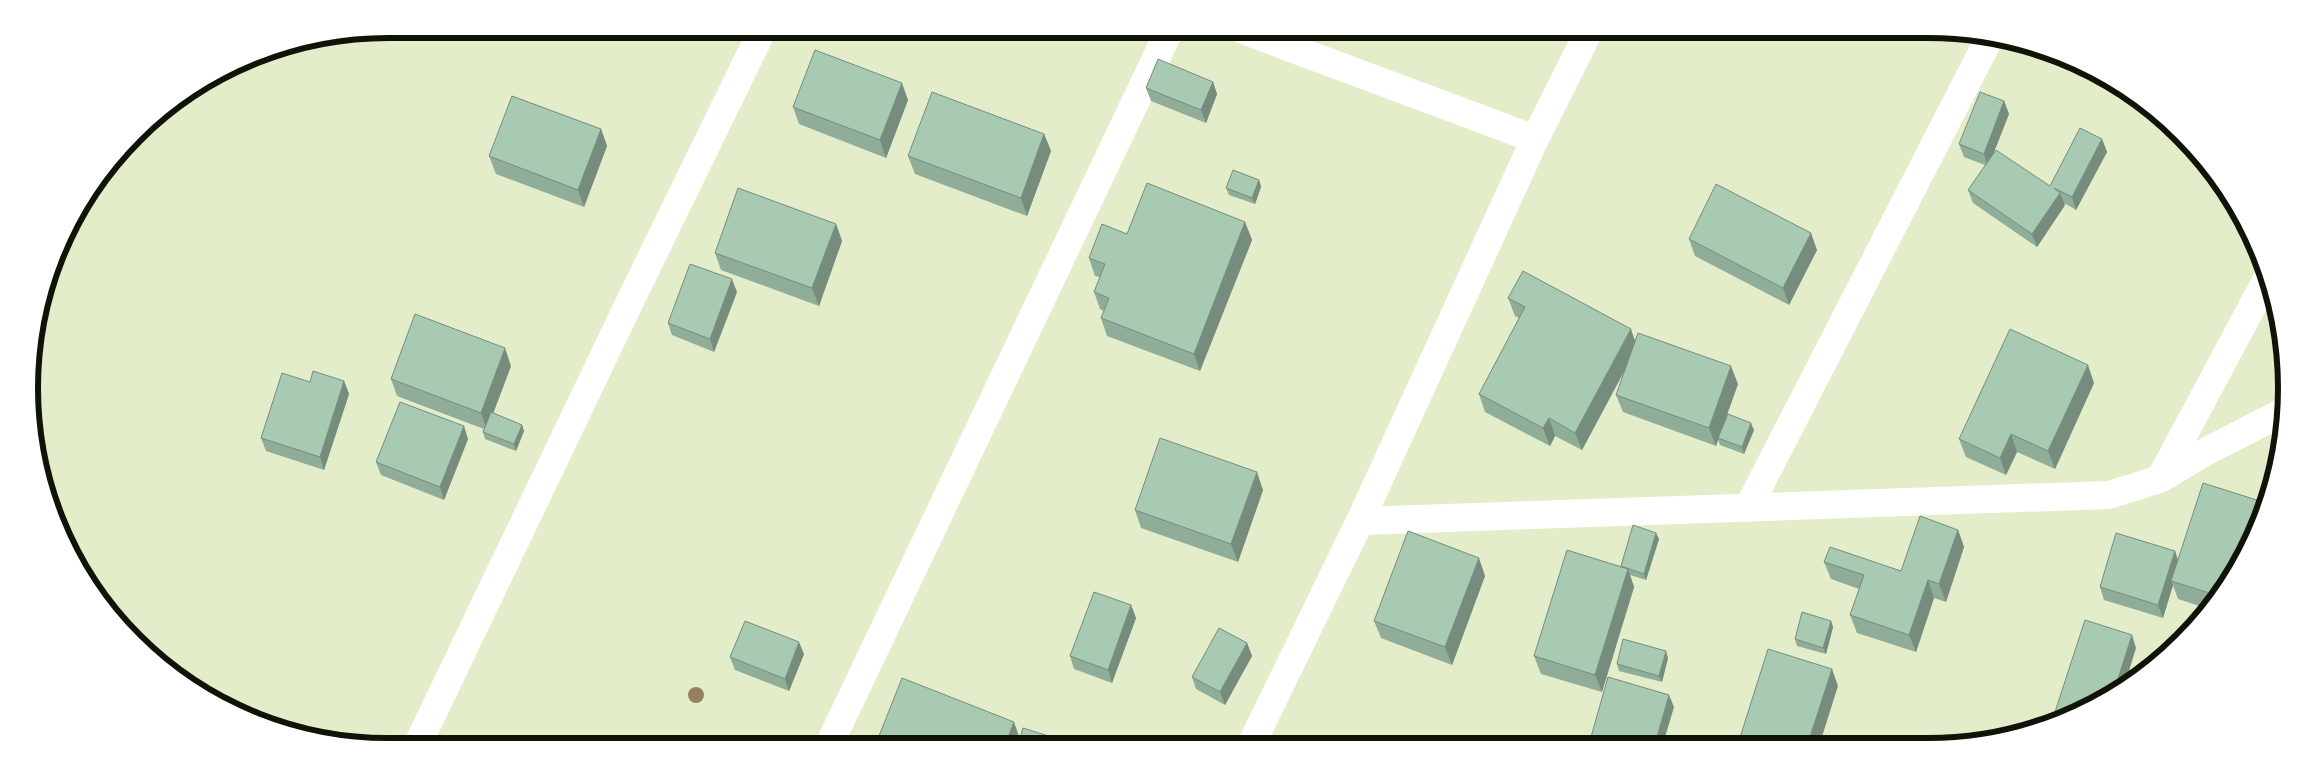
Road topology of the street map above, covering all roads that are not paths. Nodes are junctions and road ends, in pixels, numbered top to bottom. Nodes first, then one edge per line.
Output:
1 (759, 38) edge
2 (1166, 38) edge
3 (1264, 38) edge
4 (1586, 38) edge
5 (1987, 42) edge
6 (1535, 139) junction
7 (2264, 286) edge
8 (2278, 415) edge
9 (2160, 479) junction
10 (1748, 508) junction
11 (1360, 521) junction
12 (421, 738) edge
13 (832, 738) edge
14 (1255, 738) edge

1 - 12 street
2 - 13 street
3 - 6 street
4 - 6 street
5 - 10 street
6 - 11 street
7 - 9 street
8 - 9 street
9 - 10 street
10 - 11 street
11 - 14 street

